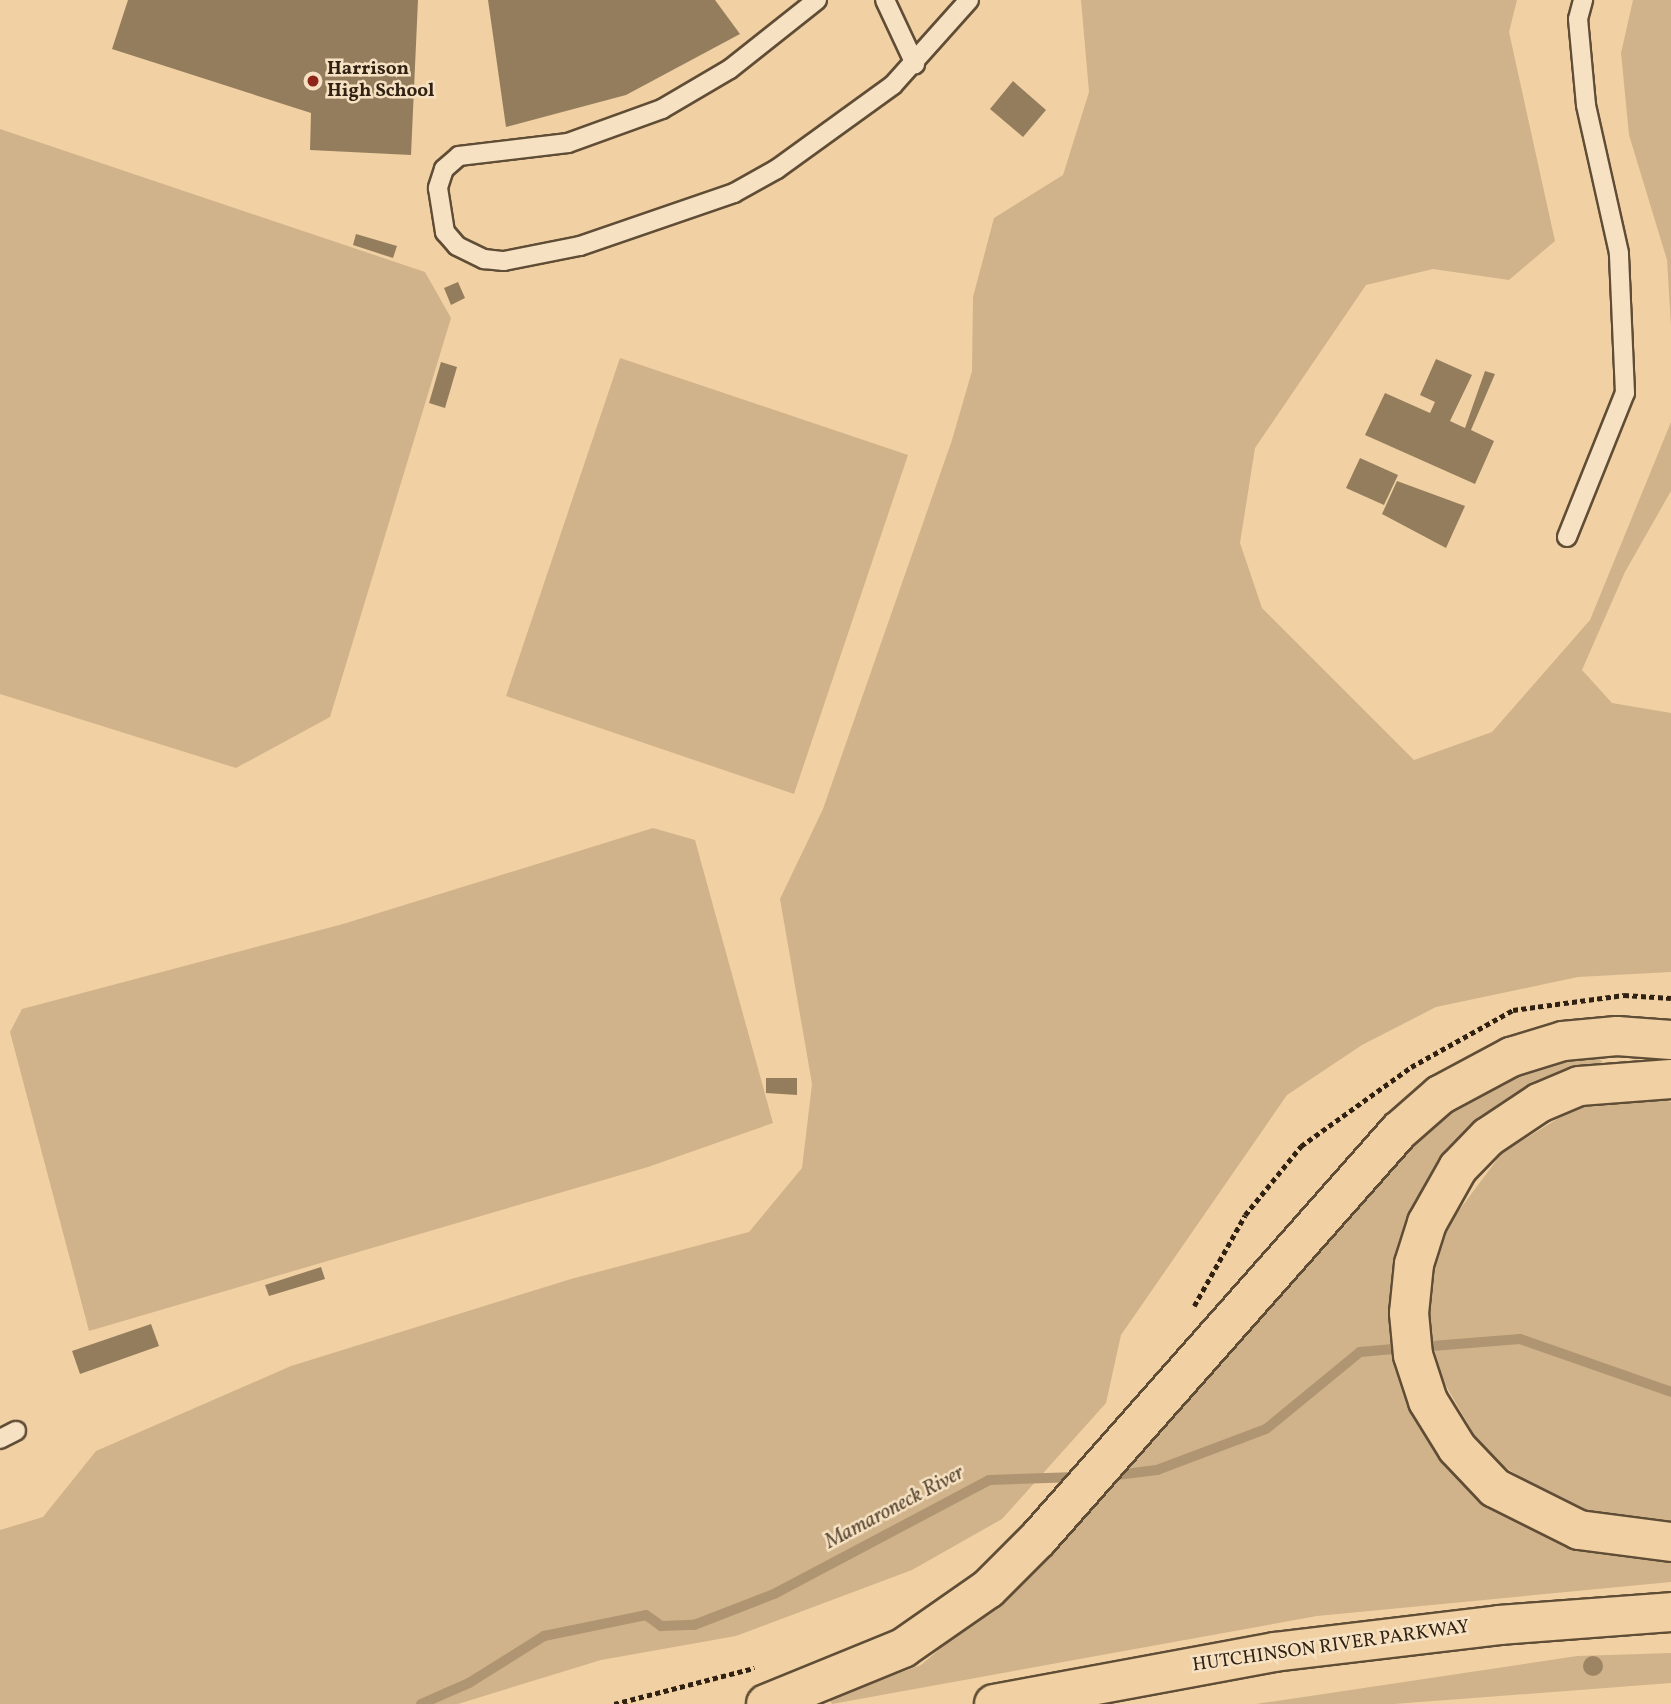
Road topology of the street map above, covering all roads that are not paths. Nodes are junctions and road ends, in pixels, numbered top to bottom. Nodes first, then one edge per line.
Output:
1 (817, 0) edge
2 (885, 0) edge
3 (969, 0) edge
4 (1583, 0) edge
5 (915, 64) junction
6 (1567, 537) dead end
7 (1671, 1040) edge
8 (1671, 1079) edge
9 (1671, 1542) edge
10 (1671, 1612) edge
11 (766, 1704) edge
12 (994, 1704) edge

1 - 5 lane
2 - 5 lane
3 - 5 lane
4 - 6 lane
7 - 11 highway
8 - 9 highway
10 - 12 highway, HUTCHINSON RIVER PARKWAY

